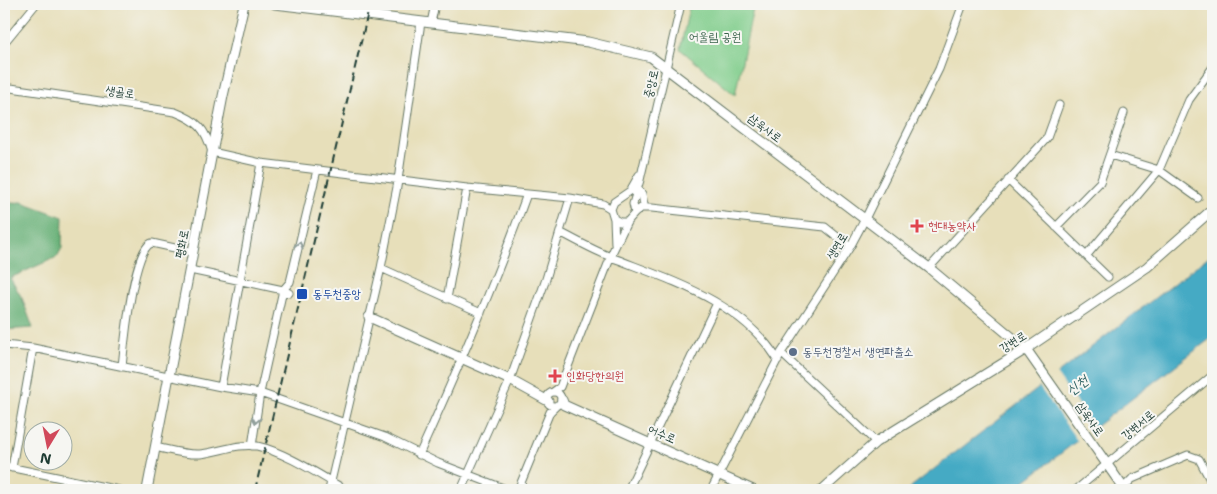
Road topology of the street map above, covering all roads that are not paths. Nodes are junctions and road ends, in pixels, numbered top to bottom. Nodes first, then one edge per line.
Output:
1 (36, 4) edge
2 (244, 4) edge
3 (275, 4) edge
4 (435, 4) edge
5 (681, 4) edge
6 (963, 4) edge
7 (336, 8) edge
8 (421, 22) junction
9 (430, 23) junction
10 (4, 43) edge
11 (1213, 67) edge
12 (667, 68) junction
13 (4, 87) edge
14 (1059, 105) dead end
15 (1124, 113) dead end
16 (212, 152) junction
17 (1110, 155) junction
18 (261, 163) junction
19 (317, 170) junction
20 (642, 170) junction
21 (1159, 170) junction
22 (398, 178) junction
23 (1008, 180) junction
24 (467, 188) junction
25 (638, 189) junction
26 (527, 194) junction
27 (570, 198) junction
28 (1198, 198) dead end
29 (614, 204) junction
30 (633, 204) junction
31 (648, 206) junction
32 (1213, 209) edge
33 (635, 213) junction
34 (614, 219) junction
35 (865, 219) junction
36 (627, 222) junction
37 (1056, 227) junction
38 (560, 232) junction
39 (850, 247) junction
40 (193, 252) junction
41 (612, 254) junction
42 (1087, 255) junction
43 (381, 268) junction
44 (929, 268) junction
45 (190, 270) junction
46 (1108, 277) dead end
47 (241, 280) junction
48 (286, 291) junction
49 (447, 299) junction
50 (718, 302) junction
51 (481, 313) junction
52 (369, 317) junction
53 (4, 345) edge
54 (33, 348) junction
55 (1026, 349) junction
56 (780, 357) junction
57 (463, 358) junction
58 (122, 367) junction
59 (1213, 375) edge
60 (168, 376) junction
61 (510, 380) junction
62 (221, 387) junction
63 (260, 393) junction
64 (554, 399) junction
65 (345, 422) junction
66 (876, 442) junction
67 (651, 443) junction
68 (252, 446) junction
69 (155, 447) junction
70 (419, 455) junction
71 (1104, 461) junction
72 (4, 466) edge
73 (12, 468) junction
74 (719, 474) junction
75 (467, 476) junction
76 (331, 481) junction
77 (1213, 485) edge
78 (1124, 489) edge
79 (119, 490) edge
80 (148, 490) edge
81 (329, 490) edge
82 (346, 490) edge
83 (461, 490) edge
84 (508, 490) edge
85 (518, 490) edge
86 (628, 490) edge
87 (712, 490) edge
88 (753, 490) edge
89 (822, 490) edge
90 (1076, 490) edge

1 - 10 street
2 - 16 main road, 평화로
3 - 7 main road, 삼육사로
4 - 9 street
5 - 12 street, 중앙로
6 - 35 street, 생연로
7 - 8 main road, 삼육사로
8 - 9 main road, 삼육사로
8 - 22 street
9 - 12 main road, 삼육사로
11 - 21 street
12 - 20 street, 중앙로
12 - 35 main road, 삼육사로
13 - 16 street, 생골로
14 - 23 street
15 - 17 street
16 - 18 street
16 - 40 main road, 평화로
17 - 21 street
17 - 37 street
18 - 19 street
18 - 47 street
19 - 22 street
48 -> 19 street
20 - 25 street
20 - 29 street
21 - 28 street
21 - 42 street
22 - 24 street
22 - 43 street
23 - 37 street
23 - 44 street
24 - 26 street
24 - 49 street
25 - 30 street
25 - 31 street
26 - 27 street
26 - 51 street
27 - 29 street
27 - 38 street
29 - 30 street
29 - 34 street
30 - 31 street
30 - 33 street
31 - 33 street
31 - 39 street
32 - 55 main road, 강변로
33 - 36 street
34 - 36 street
34 - 41 street
35 - 39 street, 생연로
35 - 44 main road, 삼육사로
36 - 41 street
37 - 42 street
38 - 41 street
38 - 61 street
39 - 56 street, 생연로
40 - 45 main road, 평화로
40 - 58 street
41 - 50 street
41 - 64 street
42 - 46 street
43 - 49 street
43 - 52 street
44 - 55 main road, 삼육사로
45 - 47 street
45 - 60 main road, 평화로
47 - 48 street
47 - 62 street
48 - 63 street
49 - 51 street
50 - 56 street
50 - 67 street
51 - 57 street
52 - 57 main road, 어수로
52 - 65 street
53 - 54 street
54 - 58 street
54 - 73 street
55 - 66 main road, 강변로
55 - 71 main road, 삼육사로
56 - 66 street
56 - 74 street, 생연로
57 - 61 main road, 어수로
57 - 70 street
58 - 60 street
59 - 71 street, 강변서로
60 - 62 street
60 - 69 main road, 평화로
61 - 64 main road, 어수로
61 - 75 street
62 - 63 street
63 - 65 street
63 -> 68 street
64 - 67 main road, 어수로
64 - 85 street
65 - 70 street
65 - 76 street
66 - 89 main road, 강변로
67 - 74 main road, 어수로
67 - 86 street
68 - 69 street
68 - 76 street
69 - 80 main road, 평화로
70 - 75 street
71 - 78 main road, 삼육사로
71 - 90 street, 강변서로
72 - 73 street
73 - 79 street
74 - 87 street, 생연로
74 - 88 main road, 어수로
75 - 83 street
75 - 84 street
76 - 81 street
76 - 82 street
77 - 78 street

